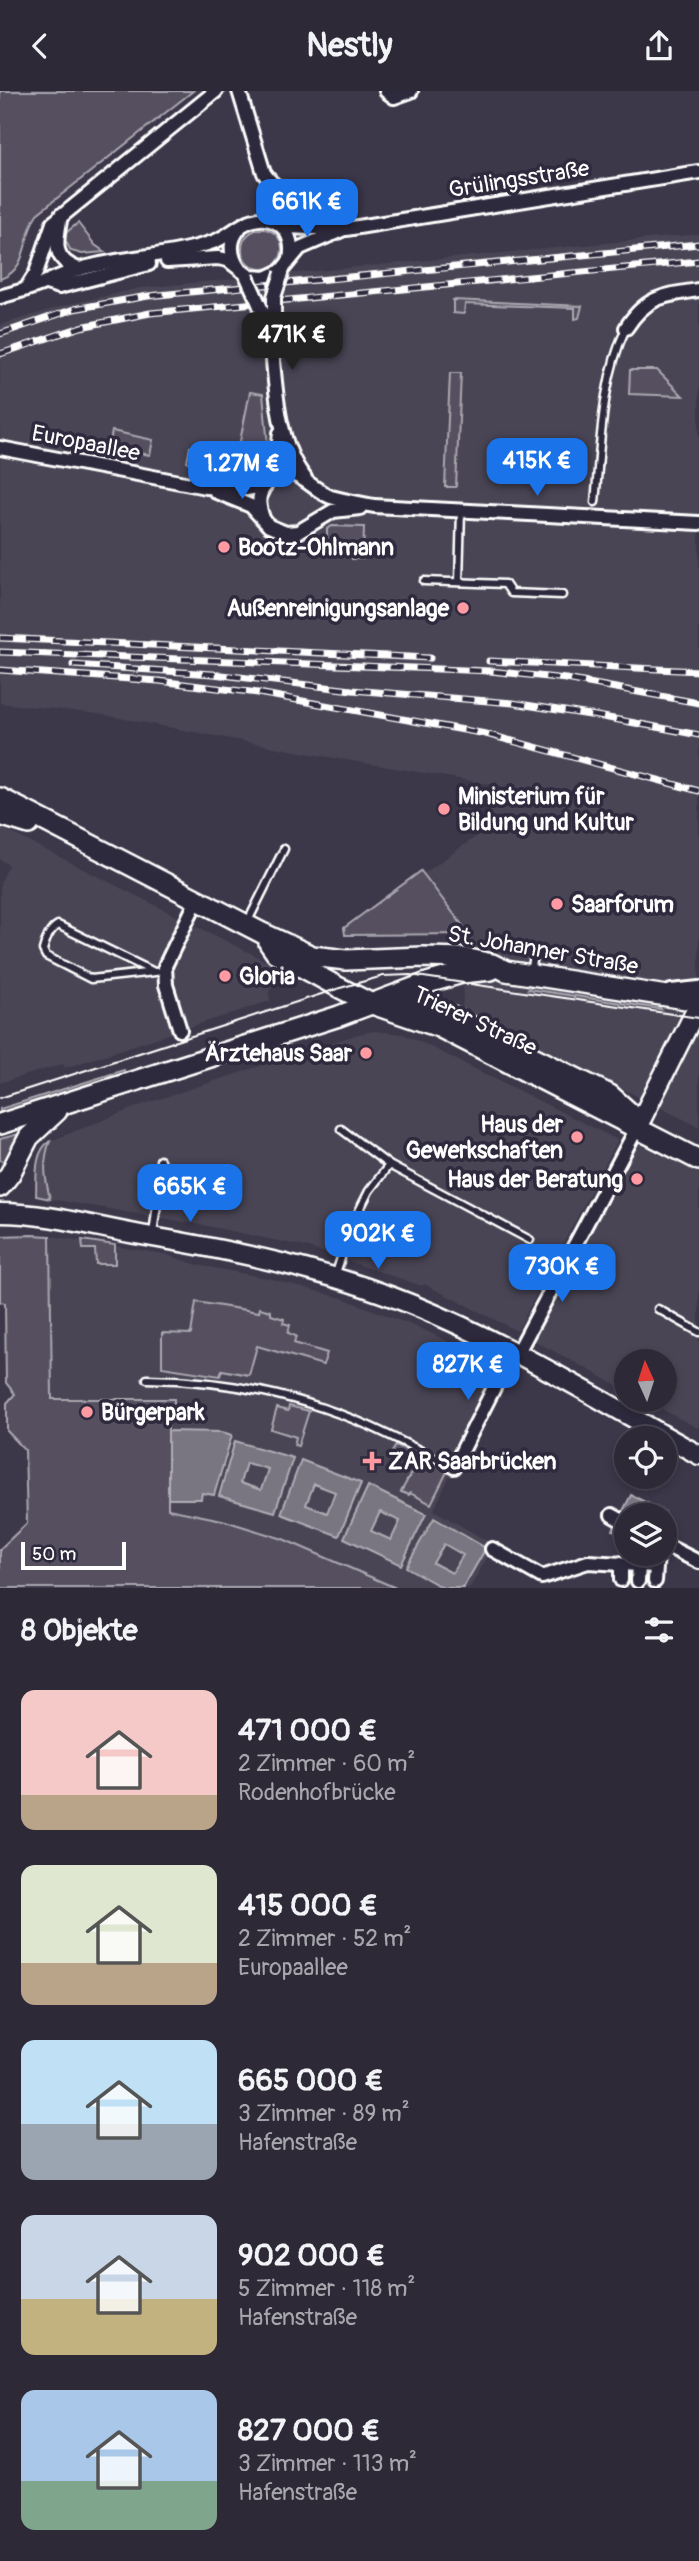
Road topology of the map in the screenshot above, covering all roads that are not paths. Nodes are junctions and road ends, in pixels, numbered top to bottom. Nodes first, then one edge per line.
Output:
1 (216, 91) edge
2 (239, 91) edge
3 (386, 91) edge
4 (411, 91) edge
5 (699, 172) edge
6 (289, 189) dead end
7 (61, 215) junction
8 (241, 226) junction
9 (283, 227) junction
10 (346, 229) junction
11 (62, 260) junction
12 (40, 262) junction
13 (283, 268) junction
14 (79, 269) junction
15 (245, 274) junction
16 (51, 279) junction
17 (26, 289) junction
18 (699, 291) edge
19 (0, 297) edge
20 (270, 319) junction
21 (626, 328) joint
22 (281, 422) junction
23 (0, 448) edge
24 (308, 481) junction
25 (268, 483) junction
26 (206, 487) junction
27 (594, 502) dead end
28 (374, 506) junction
29 (461, 511) junction
30 (263, 518) junction
31 (699, 523) edge
32 (308, 527) junction
33 (424, 581) dead end
34 (459, 582) junction
35 (562, 595) dead end
36 (0, 798) edge
37 (0, 815) edge
38 (55, 827) junction
39 (284, 849) dead end
40 (197, 900) junction
41 (254, 929) junction
42 (337, 960) joint
43 (159, 971) junction
44 (506, 971) junction
45 (699, 988) edge
46 (650, 993) junction
47 (378, 1002) junction
48 (699, 1003) edge
49 (425, 1005) junction
50 (351, 1011) junction
51 (405, 1015) junction
52 (693, 1024) edge
53 (439, 1027) junction
54 (180, 1030) dead end
55 (66, 1105) junction
56 (0, 1124) edge
57 (637, 1128) junction
58 (341, 1129) dead end
59 (160, 1160) dead end
60 (699, 1160) edge
61 (389, 1165) junction
62 (0, 1187) edge
63 (0, 1213) edge
64 (349, 1231) dead end
65 (152, 1237) junction
66 (530, 1240) dead end
67 (553, 1252) dead end
68 (341, 1258) dead end
69 (567, 1259) junction
70 (335, 1277) junction
71 (657, 1309) dead end
72 (699, 1332) edge
73 (514, 1353) junction
74 (147, 1379) dead end
75 (699, 1455) edge
76 (454, 1467) joint
77 (492, 1549) dead end
78 (677, 1551) edge
79 (699, 1562) edge
80 (614, 1563) edge
81 (621, 1566) edge
82 (639, 1566) edge
83 (656, 1566) edge
84 (621, 1580) dead end
85 (638, 1581) dead end
86 (655, 1581) dead end

1 - 7 street
2 - 6 street
3 - 4 street
5 - 10 street, Grülingsstraße
7 - 11 street
7 - 12 street
8 - 9 street, Grülingsstraße
8 - 14 street, Grülingsstraße
8 - 15 street
9 - 10 street, Grülingsstraße
9 - 13 street
10 - 13 street, Grülingsstraße
11 - 14 street
11 - 16 street
12 - 16 street
12 - 17 street
13 - 15 street, Grülingsstraße
13 - 20 street, bridge
14 - 16 street, Grülingsstraße
15 - 16 street, Grülingsstraße
15 - 20 street, bridge
16 - 17 street, Grülingsstraße
17 - 19 street, Grülingsstraße
18 - 21 street
20 - 22 street
21 - 27 lane
22 - 24 street
22 - 25 street
23 - 26 street, Europaallee
24 - 25 street, Europaallee
24 - 28 street, Europaallee
24 - 32 street
25 - 26 street, Europaallee
25 - 30 street
26 - 30 street, Europaallee
28 - 29 street, Europaallee
28 - 32 street, Europaallee
29 - 31 street, Europaallee
29 - 34 lane
30 - 32 street, Europaallee
33 - 34 lane
34 - 35 lane
36 - 38 main road, Trierer Straße
37 - 38 main road
38 - 40 main road, Trierer Straße
39 - 41 lane
40 - 41 main road, Trierer Straße
40 - 43 street
41 - 42 main road, Trierer Straße
41 - 47 main road, Trierer Straße
42 - 44 main road, St. Johanner Straße
43 - 43 lane
43 - 54 street
44 - 46 main road, St. Johanner Straße
44 - 47 main road
44 - 49 main road
45 - 46 street
46 - 48 main road, St. Johanner Straße
47 - 49 main road, Trierer Straße
47 - 50 main road
47 - 51 main road, Trierer Straße
48 - 52 street
49 - 53 main road
49 - 57 main road, Trierer Straße
50 - 51 main road
50 - 55 main road
51 - 53 main road, Trierer Straße
52 - 57 street
53 - 57 main road, Trierer Straße
55 - 56 main road
55 - 62 main road
57 - 60 main road, Trierer Straße
57 - 69 street
58 - 61 lane
59 - 65 lane
61 - 64 lane
61 - 66 lane
63 - 65 street
65 - 70 street
67 - 69 lane
68 - 70 lane
69 - 73 street
70 - 73 street
71 - 72 lane
73 - 75 street
73 - 76 street
74 - 76 lane
77 - 80 street
78 - 79 street
81 - 84 street
82 - 85 street
83 - 86 street

